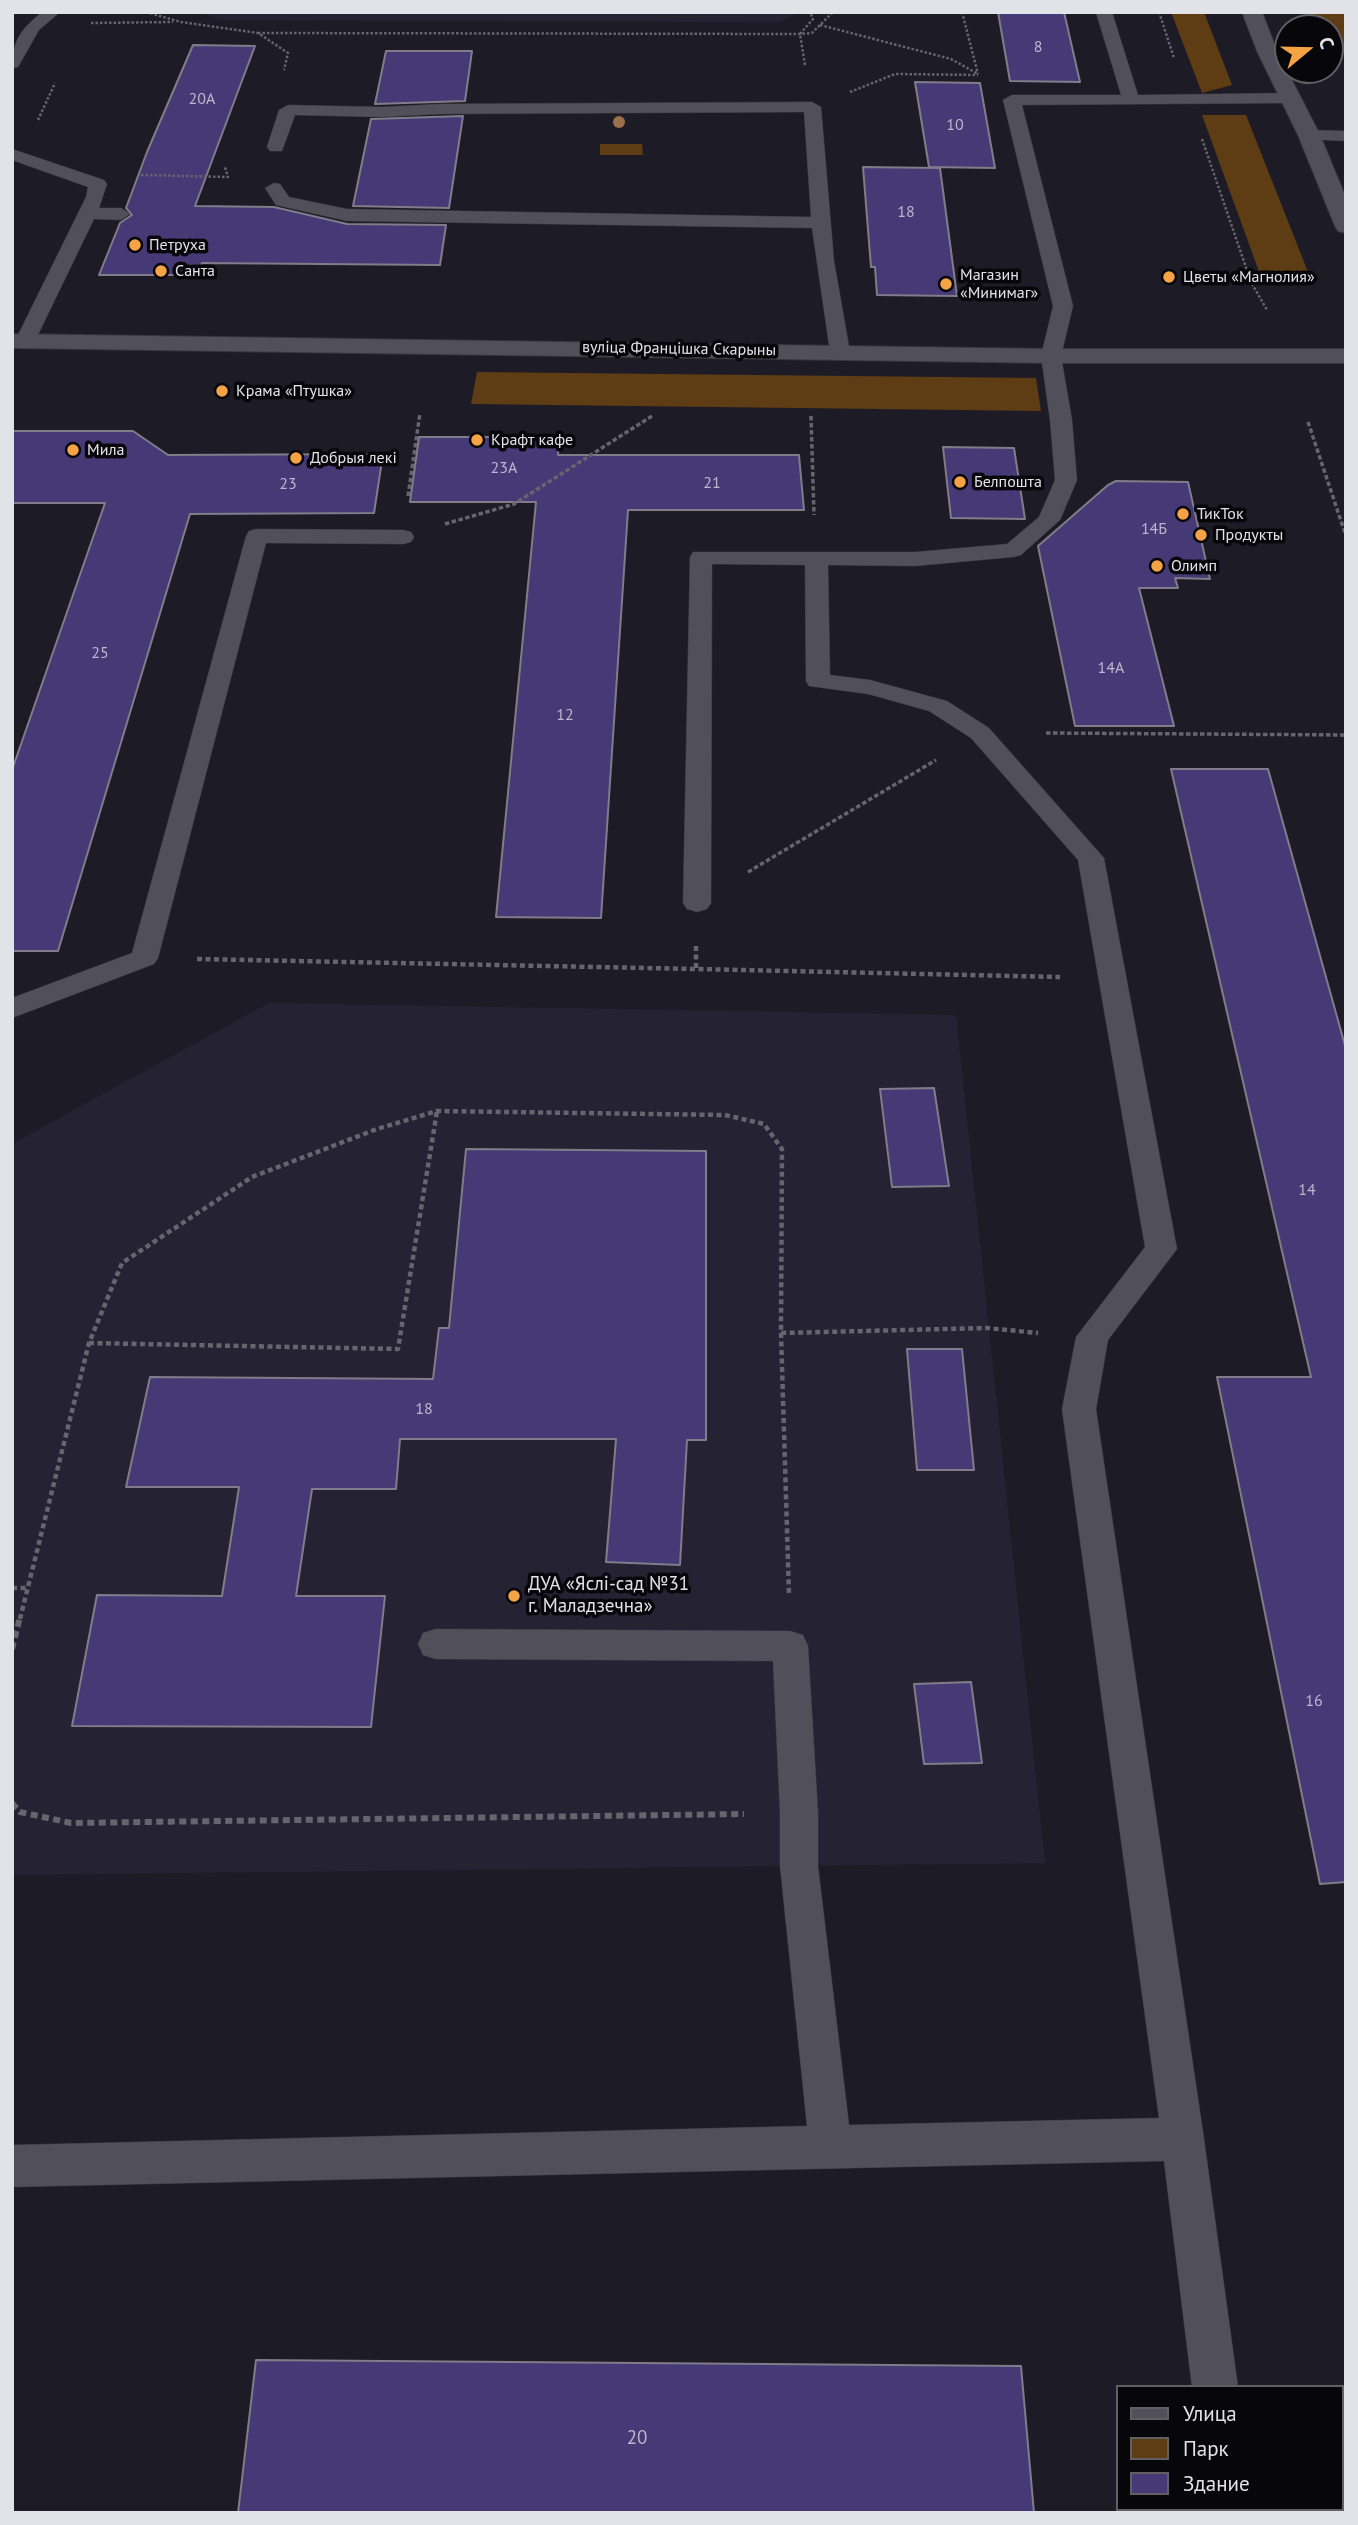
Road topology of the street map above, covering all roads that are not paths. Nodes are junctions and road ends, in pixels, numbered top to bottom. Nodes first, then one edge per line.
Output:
1 (1104, 12) edge
2 (1252, 12) edge
3 (41, 17) edge
4 (12, 63) edge
5 (1290, 98) junction
6 (1131, 100) junction
7 (1309, 135) junction
8 (1346, 136) edge
9 (276, 147) dead end
10 (12, 154) edge
11 (274, 188) dead end
12 (87, 213) junction
13 (121, 214) dead end
14 (820, 223) junction
15 (1346, 226) edge
16 (18, 341) edge
17 (840, 352) junction
18 (1051, 356) junction
19 (1346, 356) edge
20 (403, 537) road end
21 (816, 558) junction
22 (696, 903) road end
23 (12, 1009) edge
24 (436, 1644) dead end
25 (1183, 2139) junction
26 (830, 2146) junction
27 (12, 2166) edge
28 (1215, 2385) edge

1 - 6 lane
2 - 5 main road
3 - 4 lane
5 - 6 lane
5 - 7 main road
6 - 18 lane
7 - 8 lane
7 - 15 main road
9 - 14 lane
10 - 12 lane
11 - 14 lane
12 - 13 lane
12 - 16 lane
14 - 17 lane
16 - 17 main road, вуліца Францішка Скарыны
17 - 18 main road, вуліца Францішка Скарыны
18 - 19 main road, вуліца Францішка Скарыны
18 - 21 lane
20 - 23 lane
21 - 22 lane
21 - 25 lane
24 - 26 lane
25 - 26 lane
25 - 28 lane
26 - 27 lane

